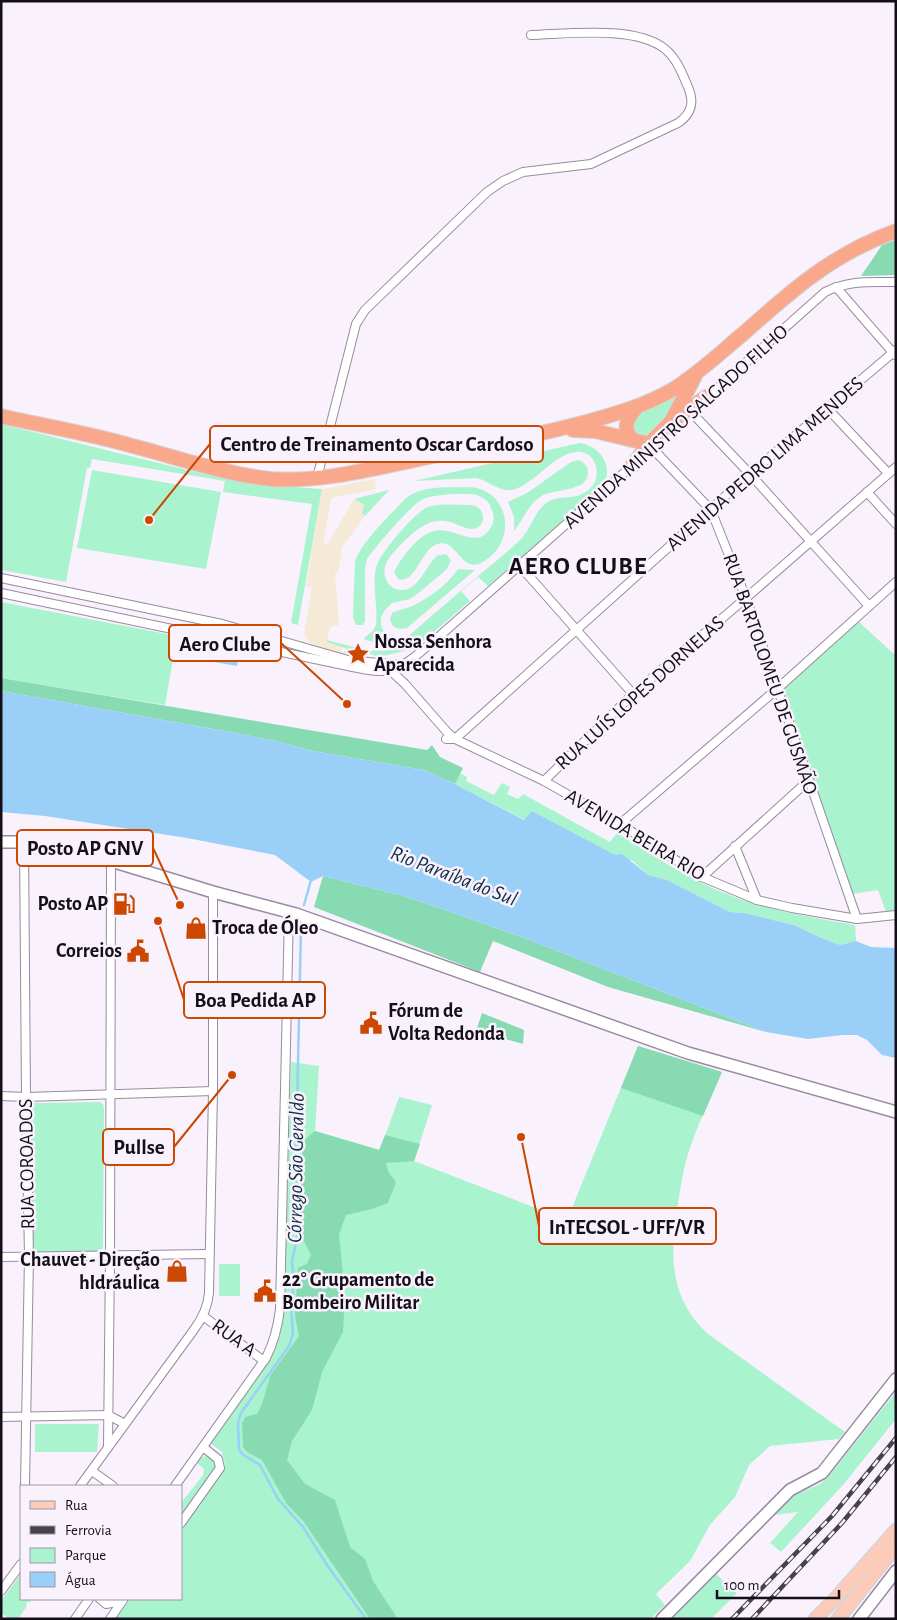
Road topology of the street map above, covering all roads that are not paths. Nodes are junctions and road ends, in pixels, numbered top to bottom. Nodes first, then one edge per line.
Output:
1 (531, 35) dead end
2 (896, 231) edge
3 (896, 282) edge
4 (836, 287) junction
5 (895, 353) edge
6 (696, 375) junction
7 (706, 397) junction
8 (636, 408) junction
9 (1, 409) edge
10 (828, 409) junction
11 (691, 412) junction
12 (1, 416) edge
13 (26, 422) junction
14 (671, 422) junction
15 (551, 432) junction
16 (632, 439) junction
17 (650, 446) junction
18 (632, 466) joint
19 (896, 467) edge
20 (888, 473) junction
21 (750, 474) junction
22 (317, 478) junction
23 (867, 492) junction
24 (711, 510) junction
25 (896, 524) edge
26 (811, 541) junction
27 (520, 566) junction
28 (1, 578) edge
29 (896, 582) edge
30 (1, 592) edge
31 (746, 598) junction
32 (869, 606) junction
33 (576, 630) junction
34 (402, 665) junction
35 (390, 670) junction
36 (405, 684) junction
37 (777, 689) junction
38 (633, 694) junction
39 (446, 739) dead end
40 (455, 739) junction
41 (544, 781) junction
42 (808, 781) junction
43 (620, 824) junction
44 (1, 842) edge
45 (24, 842) junction
46 (735, 846) junction
47 (111, 862) junction
48 (702, 877) junction
49 (213, 892) junction
50 (757, 900) junction
51 (293, 913) junction
52 (896, 915) edge
53 (857, 919) junction
54 (213, 1091) junction
55 (110, 1094) junction
56 (1, 1096) edge
57 (26, 1097) junction
58 (896, 1112) edge
59 (209, 1254) junction
60 (29, 1256) junction
61 (110, 1256) junction
62 (1, 1257) edge
63 (203, 1316) junction
64 (264, 1361) junction
65 (896, 1379) edge
66 (108, 1415) junction
67 (1, 1416) edge
68 (25, 1416) junction
69 (125, 1424) junction
70 (108, 1447) junction
71 (203, 1447) junction
72 (92, 1471) junction
73 (25, 1485) edge
74 (81, 1485) edge
75 (112, 1485) edge
76 (176, 1485) edge
77 (182, 1522) edge
78 (896, 1530) edge
79 (891, 1544) edge
80 (20, 1565) edge
81 (896, 1571) edge
82 (1, 1591) edge
83 (88, 1600) edge
84 (101, 1600) edge
85 (123, 1600) edge
86 (75, 1619) edge
87 (110, 1619) edge
88 (662, 1619) edge
89 (815, 1619) edge
90 (827, 1619) edge
91 (838, 1619) edge
92 (858, 1619) edge

1 - 22 street
2 - 6 highway
3 - 4 street, AVENIDA MINISTRO SALGADO FILHO
4 - 5 street
4 - 7 street, AVENIDA MINISTRO SALGADO FILHO
5 - 10 street, AVENIDA PEDRO LIMA MENDES
6 - 8 highway
6 - 14 highway
7 - 11 street, AVENIDA MINISTRO SALGADO FILHO
7 - 14 highway
8 - 15 highway
8 - 16 highway
9 - 13 highway
10 - 20 street
10 - 21 street, AVENIDA PEDRO LIMA MENDES
11 - 17 street, AVENIDA MINISTRO SALGADO FILHO
11 - 21 street
12 - 13 highway
13 - 22 highway
14 - 17 highway
15 - 16 highway
15 - 22 highway
16 - 17 highway
17 - 18 highway
17 - 24 street, RUA BARTOLOMEU DE GUSMÃO
18 - 27 street, AVENIDA MINISTRO SALGADO FILHO
19 - 20 street, RUA LUÍS LOPES DORNELAS
20 - 23 street, RUA LUÍS LOPES DORNELAS
21 - 24 street, AVENIDA PEDRO LIMA MENDES
21 - 26 street
23 - 25 street
23 - 26 street, RUA LUÍS LOPES DORNELAS
24 - 31 street, RUA BARTOLOMEU DE GUSMÃO
24 - 33 street, AVENIDA PEDRO LIMA MENDES
26 - 31 street, RUA LUÍS LOPES DORNELAS
26 - 32 street
27 - 33 street
27 - 34 street, AVENIDA MINISTRO SALGADO FILHO
28 - 34 street
29 - 32 street
30 - 35 street, AVENIDA MINISTRO SALGADO FILHO
31 - 37 street, RUA BARTOLOMEU DE GUSMÃO
31 - 38 street, RUA LUÍS LOPES DORNELAS
32 - 37 street
33 - 38 street
33 - 40 street, AVENIDA PEDRO LIMA MENDES
34 - 35 street, AVENIDA MINISTRO SALGADO FILHO
34 - 36 street
35 - 36 street, AVENIDA BEIRA RIO
36 - 40 street, AVENIDA BEIRA RIO
37 - 42 street, RUA BARTOLOMEU DE GUSMÃO
37 - 43 street
38 - 41 street, RUA LUÍS LOPES DORNELAS
39 - 40 street
40 - 41 street, AVENIDA BEIRA RIO
41 - 43 street, AVENIDA BEIRA RIO
42 - 46 street
42 - 53 street, RUA BARTOLOMEU DE GUSMÃO
43 - 48 street, AVENIDA BEIRA RIO
44 - 45 street
45 - 47 street
45 - 57 street, RUA COROADOS
46 - 48 street
46 - 50 street
47 - 49 street
47 - 55 street
48 - 50 street, AVENIDA BEIRA RIO
49 - 51 street
49 - 54 street
50 - 53 street, AVENIDA BEIRA RIO
51 - 58 street
51 - 64 street
52 - 53 street, AVENIDA BEIRA RIO
54 - 55 street
54 - 59 street
55 - 57 street
55 - 61 street
56 - 57 street
57 - 60 street, RUA COROADOS
59 - 61 street
59 - 63 street
60 - 61 street
60 - 62 street
60 - 68 street, RUA COROADOS
61 - 66 street
63 - 64 street, RUA A
63 - 69 street
64 - 71 street
65 - 88 street
66 - 68 street
66 - 69 street
66 - 70 street
67 - 68 street
68 - 73 street, RUA COROADOS
69 - 70 street
70 - 72 street
71 - 76 street
71 - 77 street
72 - 74 street
72 - 75 street
78 - 79 main road
79 - 89 main road
79 - 90 main road
79 - 91 main road
80 - 82 street
81 - 92 street
83 - 86 street
84 - 85 street
85 - 87 street

